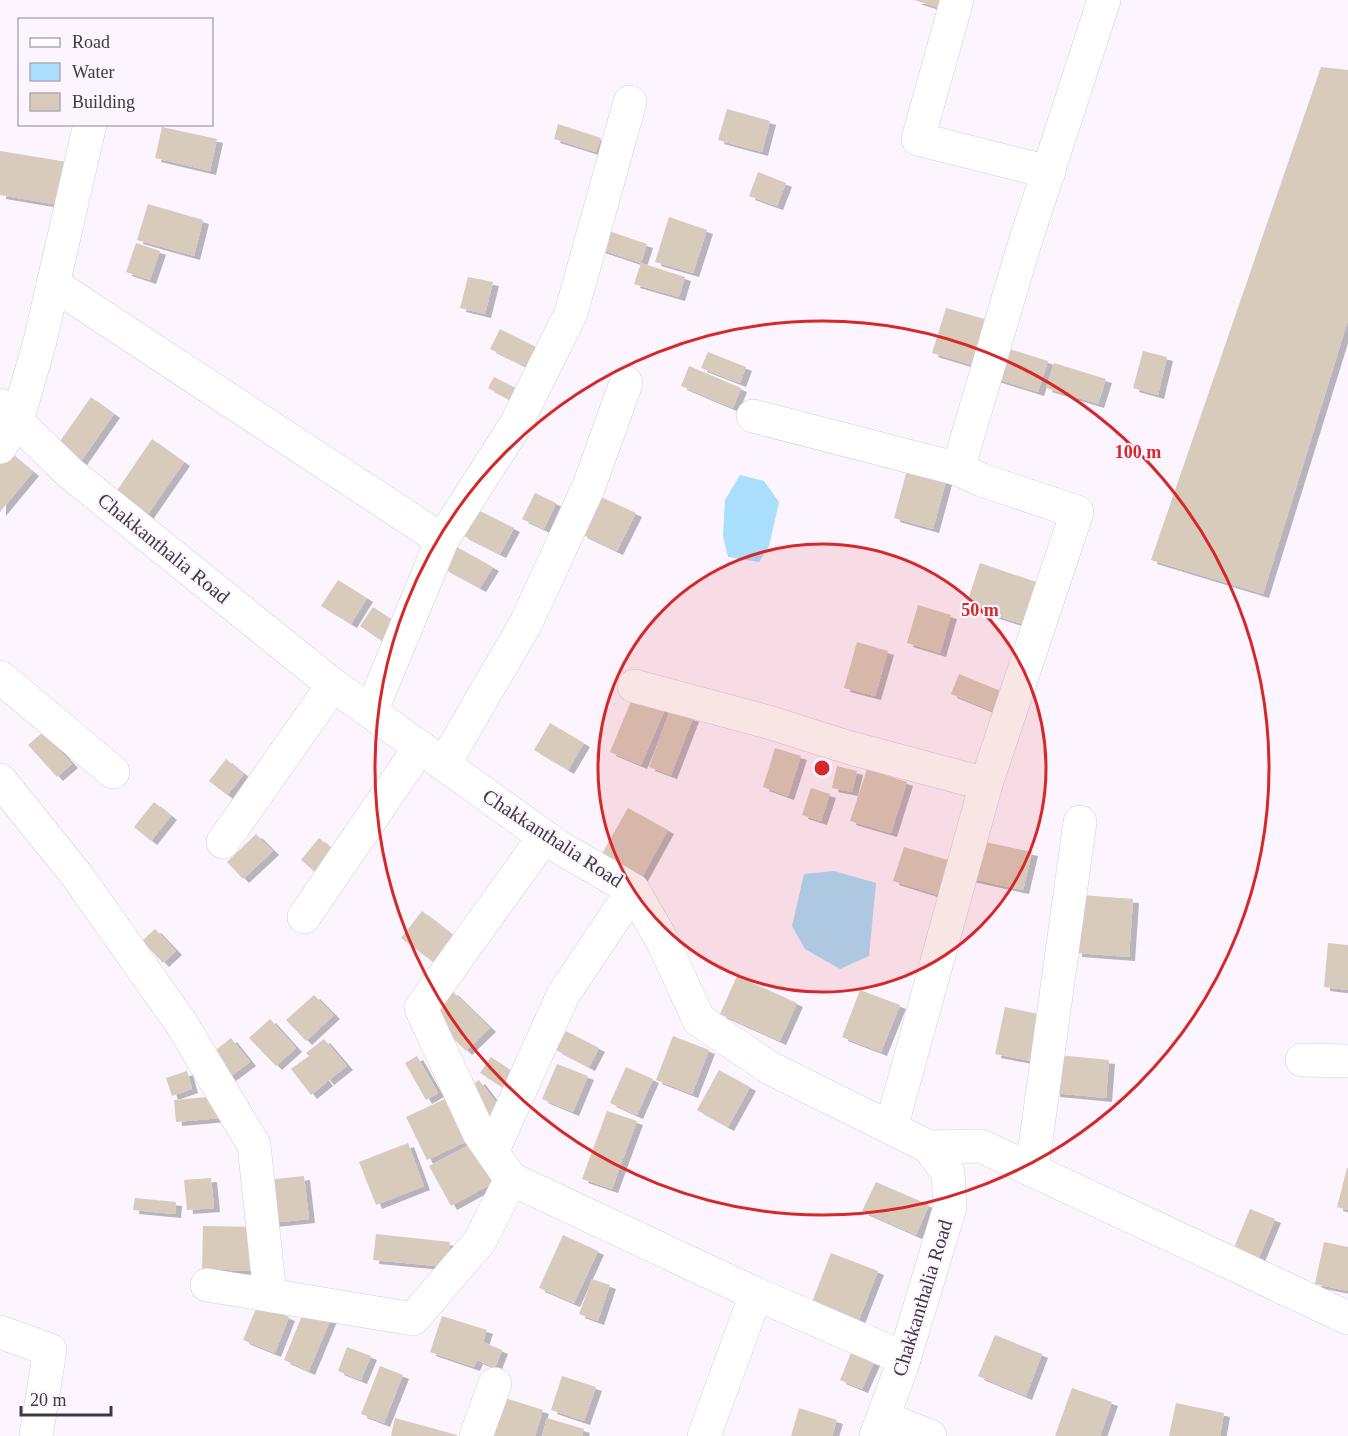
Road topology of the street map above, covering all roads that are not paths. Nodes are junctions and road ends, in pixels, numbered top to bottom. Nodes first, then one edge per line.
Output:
1 (957, 0) edge
2 (1104, 0) edge
3 (630, 102) dead end
4 (90, 126) edge
5 (1049, 172) junction
6 (53, 284) junction
7 (626, 383) dead end
8 (753, 416) dead end
9 (6, 424) edge
10 (957, 470) junction
11 (442, 540) junction
12 (0, 677) edge
13 (333, 685) junction
14 (634, 686) dead end
15 (371, 712) junction
16 (432, 756) junction
17 (113, 772) dead end
18 (0, 780) edge
19 (986, 784) junction
20 (1080, 822) dead end
21 (544, 837) junction
22 (223, 842) dead end
23 (633, 890) junction
24 (304, 916) dead end
25 (1302, 1060) dead end
26 (1348, 1062) edge
27 (891, 1128) junction
28 (929, 1147) junction
29 (492, 1152) junction
30 (1032, 1168) junction
31 (511, 1179) junction
32 (207, 1285) dead end
33 (756, 1294) junction
34 (270, 1295) junction
35 (1348, 1317) edge
36 (0, 1332) edge
37 (904, 1358) junction
38 (495, 1384) dead end
39 (880, 1427) edge
40 (36, 1436) edge
41 (476, 1436) edge
42 (704, 1436) edge
43 (930, 1436) edge

1 - 5 street
2 - 5 street
3 - 11 street
4 - 6 street
5 - 10 street
6 - 9 street
6 - 11 street
7 - 16 street
8 - 10 street
9 - 13 street, Chakkanthalia Road
10 - 19 street
11 - 15 street
12 - 17 street
13 - 15 street, Chakkanthalia Road
13 - 22 street
14 - 19 street
15 - 16 street, Chakkanthalia Road
16 - 21 street, Chakkanthalia Road
16 - 24 street
18 - 34 street
19 - 27 street
20 - 30 street
21 - 23 street, Chakkanthalia Road
21 - 29 street
23 - 27 street, Chakkanthalia Road
23 - 29 street
25 - 26 street
27 - 28 street, Chakkanthalia Road
28 - 30 street
28 - 37 street, Chakkanthalia Road
29 - 31 street
30 - 35 street
31 - 33 street
31 - 34 street
32 - 34 street
33 - 37 street
33 - 42 street
36 - 40 street
37 - 39 street, Chakkanthalia Road
38 - 41 street
39 - 43 street

